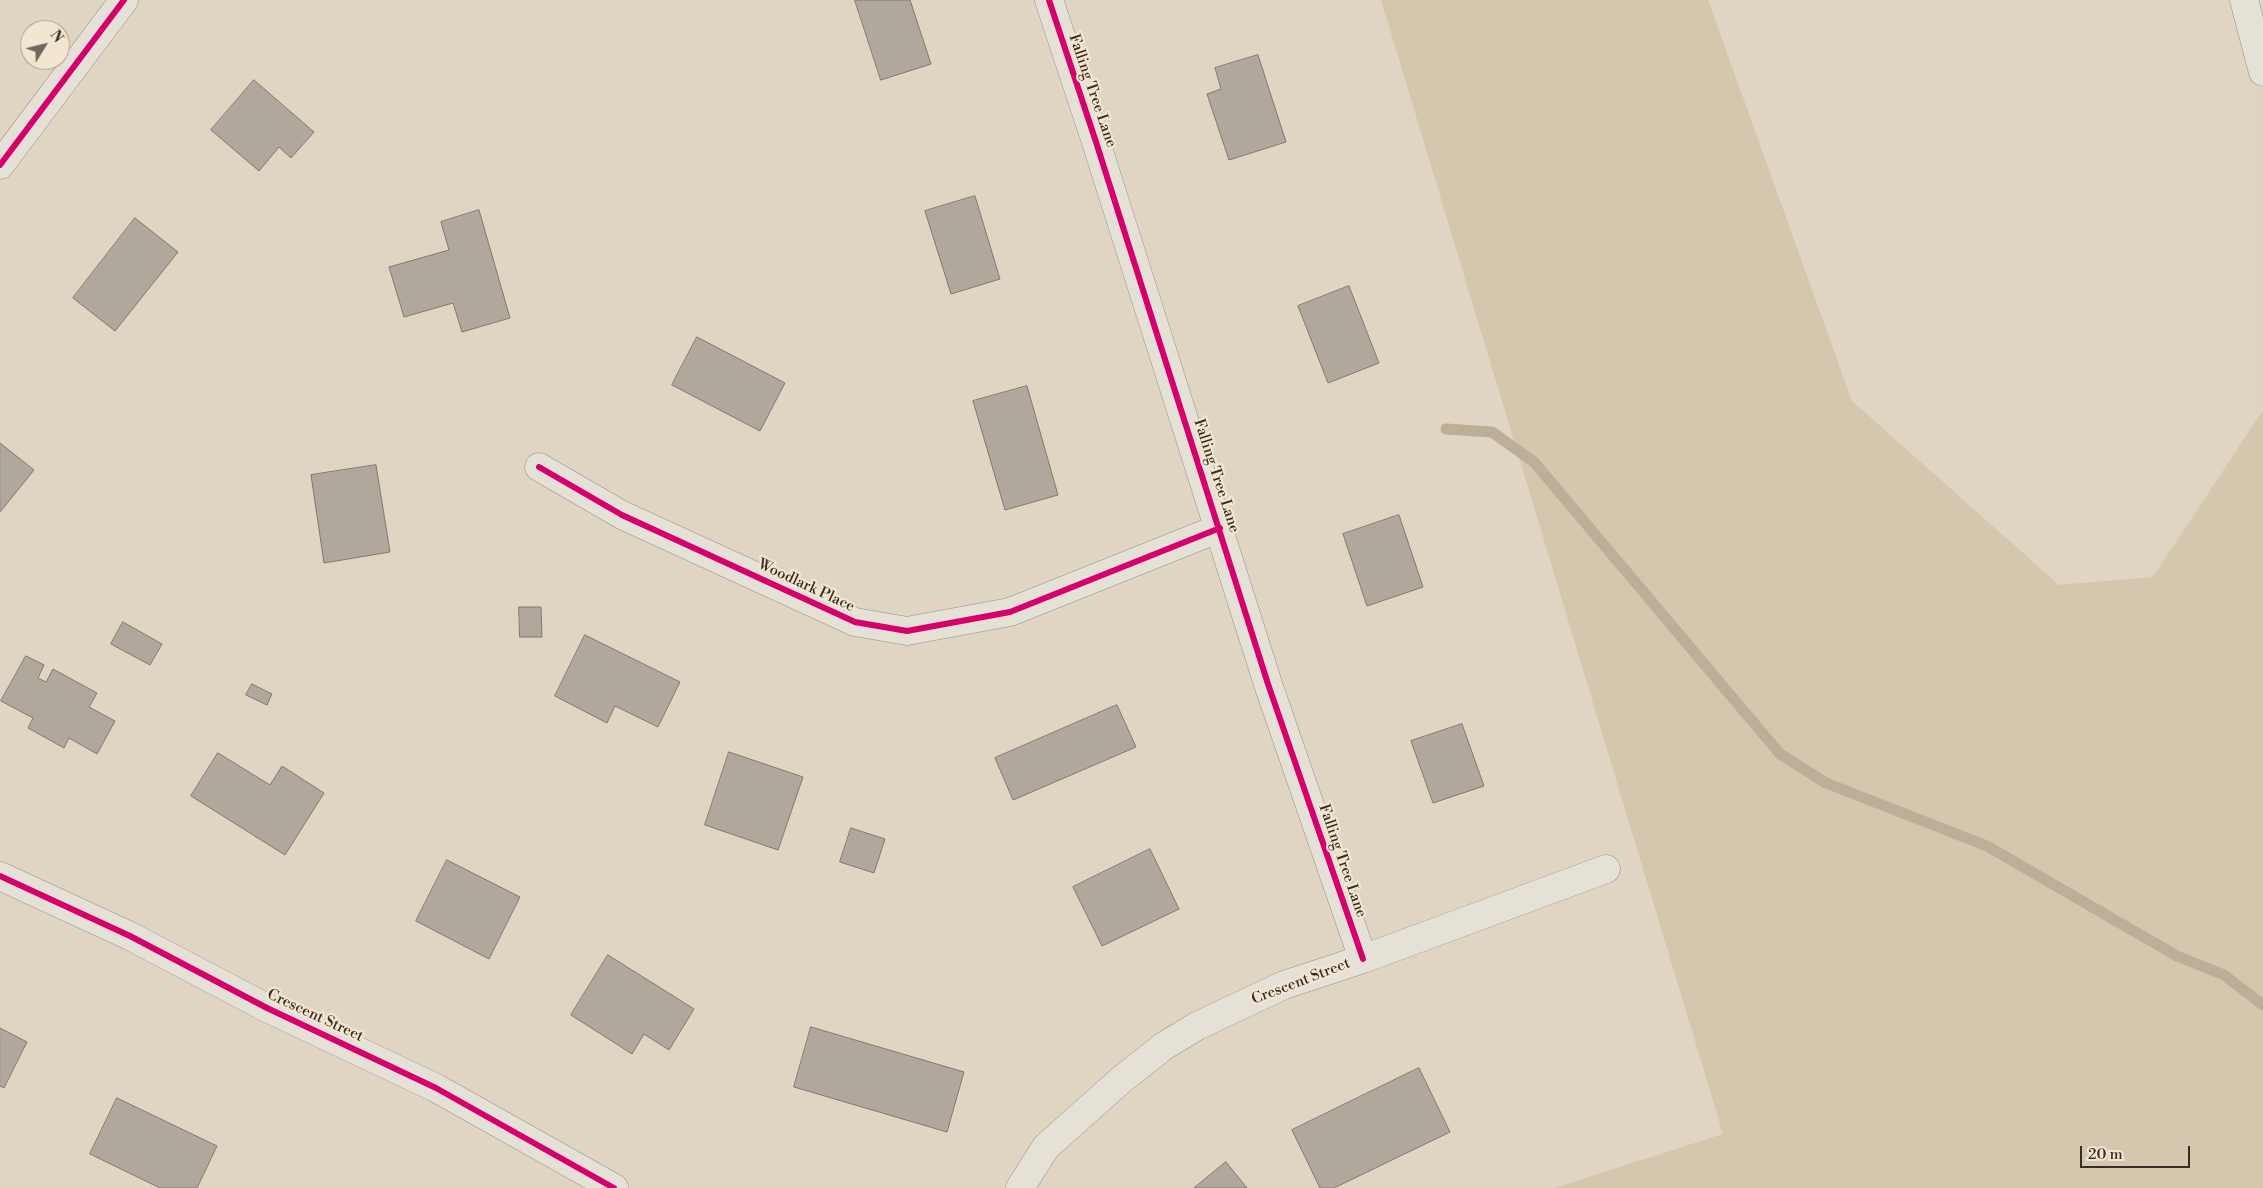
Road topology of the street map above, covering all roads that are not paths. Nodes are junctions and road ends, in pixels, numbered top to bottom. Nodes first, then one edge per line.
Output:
1 (124, 0) edge
2 (1049, 0) edge
3 (2244, 0) edge
4 (2263, 72) edge
5 (0, 165) edge
6 (539, 467) dead end
7 (1220, 528) junction
8 (1606, 869) dead end
9 (0, 876) edge
10 (1363, 959) junction
11 (614, 1188) edge
12 (1020, 1188) edge

1 - 5 street
2 - 7 street, Falling Tree Lane
3 - 4 street
6 - 7 street, Woodlark Place
7 - 10 street, Falling Tree Lane
8 - 10 street, Crescent Street
9 - 11 street, Crescent Street
10 - 12 street, Crescent Street

